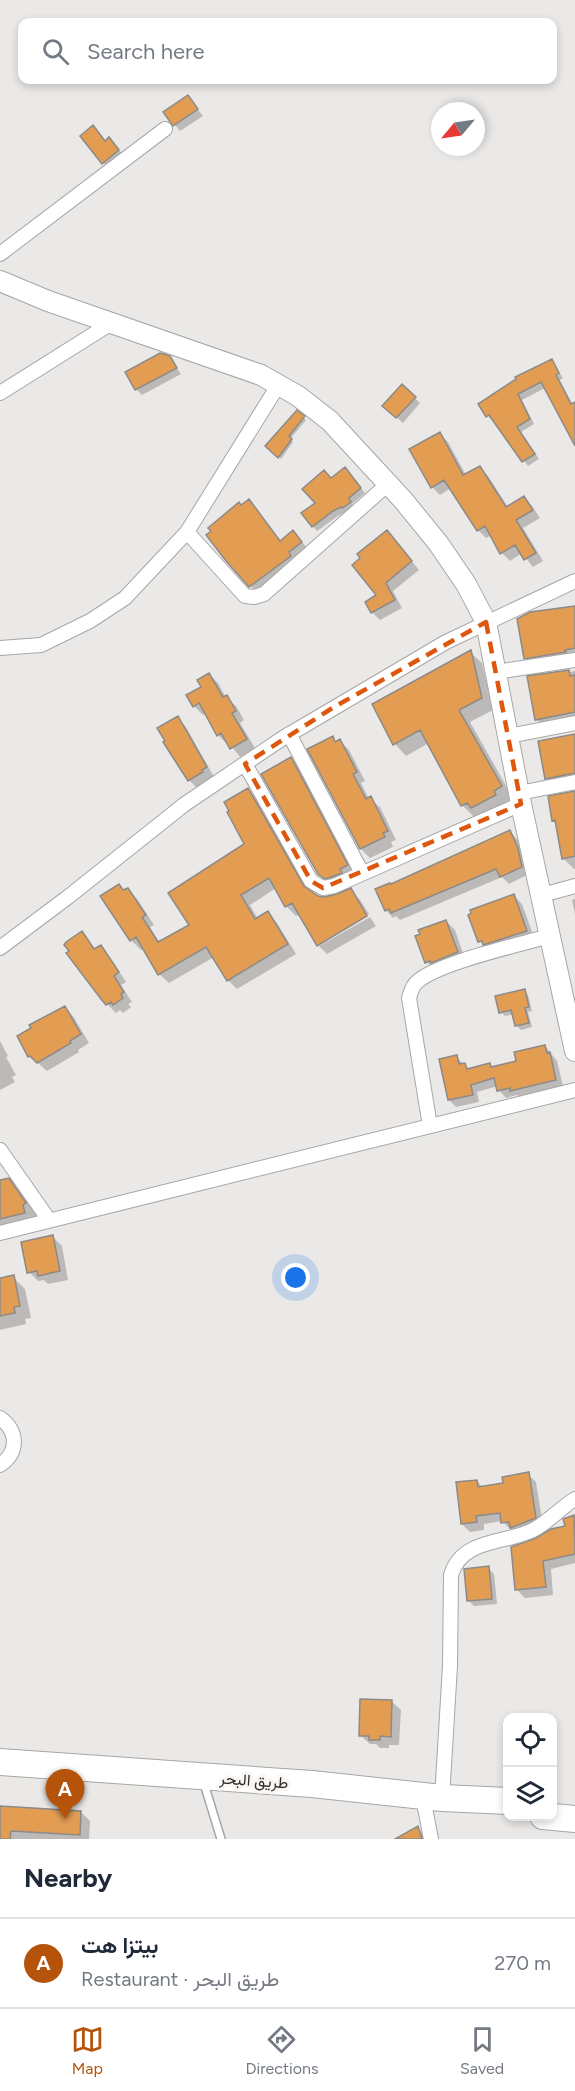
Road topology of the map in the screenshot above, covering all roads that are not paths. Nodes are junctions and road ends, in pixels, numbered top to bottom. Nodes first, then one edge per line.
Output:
1 (165, 129) dead end
2 (0, 254) edge
3 (0, 280) edge
4 (113, 322) junction
5 (279, 384) junction
6 (0, 393) edge
7 (388, 484) junction
8 (187, 532) junction
9 (575, 581) edge
10 (486, 622) junction
11 (0, 648) edge
12 (575, 660) edge
13 (496, 672) junction
14 (575, 723) edge
15 (290, 734) junction
16 (509, 736) junction
17 (244, 764) junction
18 (575, 782) edge
19 (520, 799) junction
20 (362, 873) junction
21 (575, 886) edge
22 (542, 895) junction
23 (549, 936) junction
24 (0, 948) edge
25 (573, 1030) edge
26 (575, 1050) edge
27 (575, 1090) edge
28 (430, 1126) junction
29 (0, 1150) edge
30 (49, 1220) junction
31 (0, 1233) edge
32 (0, 1418) edge
33 (0, 1465) edge
34 (575, 1499) edge
35 (0, 1762) edge
36 (0, 1779) edge
37 (206, 1790) junction
38 (503, 1801) edge
39 (433, 1803) junction
40 (557, 1803) edge
41 (575, 1804) edge
42 (503, 1813) edge
43 (557, 1817) edge
44 (575, 1819) edge
45 (220, 1839) edge
46 (430, 1839) edge

1 - 2 street
3 - 4 main road
4 - 5 main road
4 - 6 street
5 - 7 main road
5 - 8 street
7 - 8 street
7 - 10 main road
8 - 11 street
9 - 10 street
10 - 13 main road
10 - 15 street
12 - 13 street
13 - 16 main road
14 - 16 street
15 - 17 street
15 - 20 street
16 - 19 main road
17 - 20 street
17 - 24 street
18 - 19 street
19 - 20 street
19 - 22 main road
21 - 22 street
22 - 23 main road
23 - 25 main road
23 - 28 street
25 - 26 main road
27 - 28 street
28 - 30 street
29 - 30 street
30 - 31 street
32 - 33 street
34 - 39 street
35 - 39 highway, طريق البحر
36 - 37 highway, طريق البحر
37 - 39 highway, طريق البحر
37 - 45 lane
38 - 39 highway, طريق البحر
39 - 42 highway, طريق البحر
39 - 46 street
40 - 41 highway
43 - 44 highway

